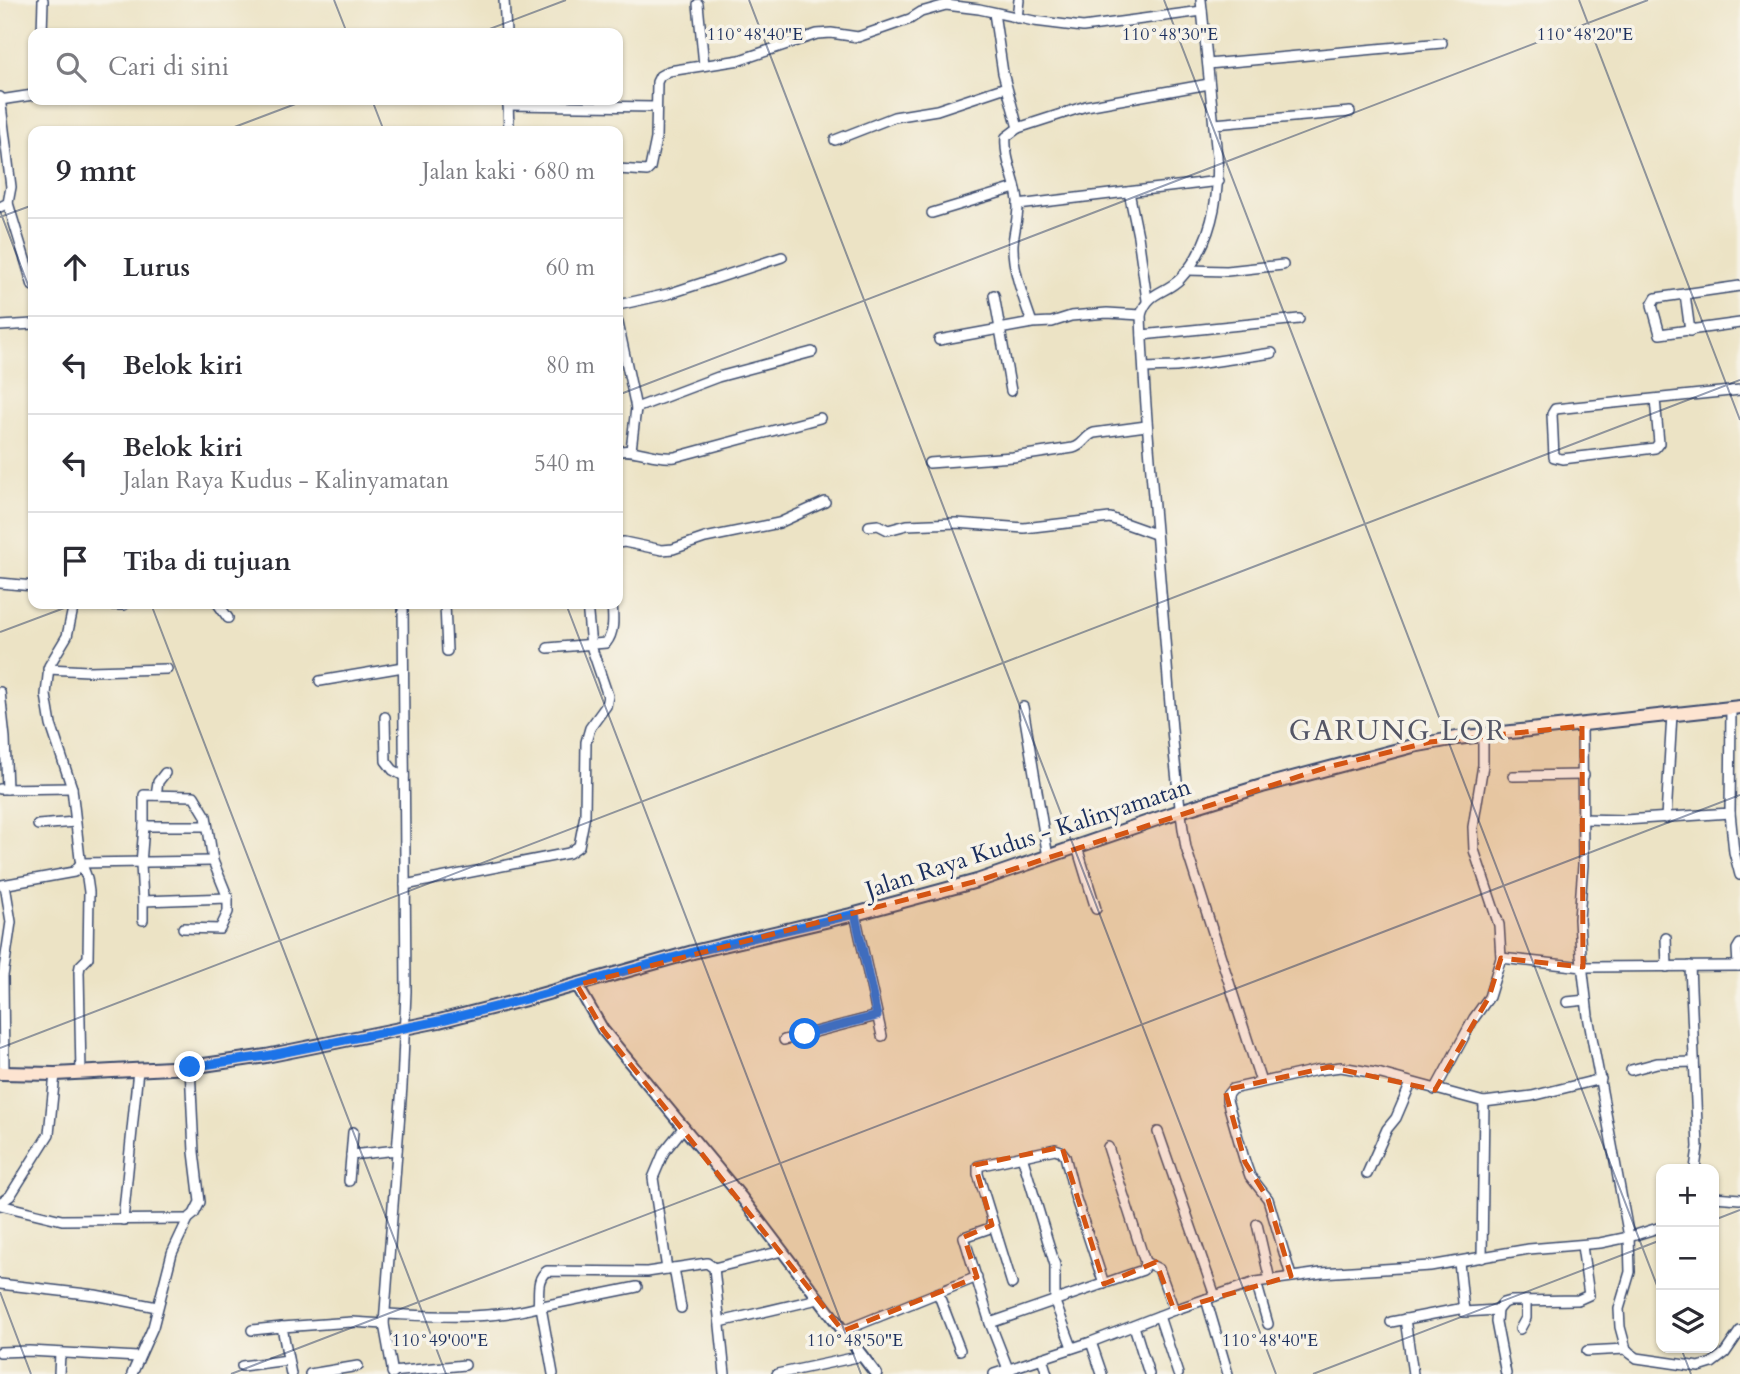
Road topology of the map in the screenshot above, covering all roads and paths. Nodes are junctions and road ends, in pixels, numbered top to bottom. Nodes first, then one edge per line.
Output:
1 (43, 0) edge
2 (504, 0) edge
3 (1018, 0) edge
4 (1201, 0) edge
5 (698, 4) dead end
6 (1202, 11) junction
7 (994, 13) junction
8 (1017, 18) junction
9 (42, 28) edge
10 (506, 28) edge
11 (1442, 43) dead end
12 (1208, 64) junction
13 (704, 65) junction
14 (1209, 84) junction
15 (1006, 87) junction
16 (28, 95) edge
17 (0, 98) edge
18 (508, 105) edge
19 (596, 105) edge
20 (655, 107) junction
21 (1350, 112) dead end
22 (1214, 124) junction
23 (509, 126) edge
24 (1018, 128) junction
25 (835, 140) dead end
26 (623, 169) edge
27 (1219, 181) junction
28 (1015, 188) junction
29 (1129, 192) junction
30 (4, 205) edge
31 (1018, 205) junction
32 (932, 213) dead end
33 (782, 257) dead end
34 (1283, 265) dead end
35 (1187, 270) junction
36 (28, 272) edge
37 (1740, 286) edge
38 (1685, 294) junction
39 (994, 295) dead end
40 (1147, 300) junction
41 (623, 305) edge
42 (1141, 315) junction
43 (1299, 319) dead end
44 (1032, 323) junction
45 (1740, 323) edge
46 (28, 324) edge
47 (0, 326) edge
48 (1000, 329) junction
49 (1690, 331) junction
50 (1142, 335) junction
51 (939, 340) dead end
52 (812, 352) dead end
53 (1272, 353) dead end
54 (623, 367) edge
55 (1144, 368) junction
56 (1740, 390) edge
57 (1011, 391) dead end
58 (1655, 399) junction
59 (636, 408) junction
60 (820, 418) dead end
61 (1146, 426) junction
62 (631, 450) junction
63 (623, 451) edge
64 (929, 463) dead end
65 (825, 502) dead end
66 (869, 526) dead end
67 (1155, 534) junction
68 (623, 542) edge
69 (0, 583) edge
70 (28, 586) edge
71 (73, 609) edge
72 (222, 609) edge
73 (403, 609) edge
74 (446, 609) edge
75 (587, 609) edge
76 (612, 609) edge
77 (228, 618) dead end
78 (591, 646) junction
79 (548, 648) dead end
80 (447, 651) dead end
81 (403, 667) junction
82 (167, 669) dead end
83 (48, 670) junction
84 (320, 681) dead end
85 (0, 692) edge
86 (1023, 707) dead end
87 (1735, 708) edge
88 (1672, 715) junction
89 (385, 717) dead end
90 (1582, 726) junction
91 (1483, 736) junction
92 (165, 773) dead end
93 (1584, 775) junction
94 (404, 776) junction
95 (1513, 776) dead end
96 (72, 788) junction
97 (3, 789) edge
98 (156, 795) junction
99 (1734, 807) edge
100 (1180, 811) junction
101 (1666, 818) junction
102 (1582, 819) junction
103 (75, 822) junction
104 (38, 825) dead end
105 (144, 826) junction
106 (207, 826) junction
107 (1077, 847) junction
108 (1048, 857) junction
109 (213, 861) junction
110 (81, 863) junction
111 (141, 864) junction
112 (1740, 875) edge
113 (3, 885) edge
114 (405, 885) junction
115 (228, 898) junction
116 (143, 901) junction
117 (1096, 909) dead end
118 (855, 914) junction
119 (143, 920) dead end
120 (183, 928) dead end
121 (1666, 938) dead end
122 (1740, 944) edge
123 (1501, 958) junction
124 (1690, 966) junction
125 (1739, 966) edge
126 (1583, 967) junction
127 (1667, 967) junction
128 (577, 985) junction
129 (1586, 1000) junction
130 (1566, 1002) dead end
131 (877, 1016) junction
132 (404, 1029) junction
133 (882, 1036) dead end
134 (784, 1040) dead end
135 (1693, 1062) junction
136 (190, 1067) junction
137 (138, 1070) junction
138 (1631, 1070) dead end
139 (2, 1073) edge
140 (81, 1073) junction
141 (55, 1074) junction
142 (1601, 1079) junction
143 (1261, 1082) junction
144 (1411, 1083) junction
145 (1435, 1090) junction
146 (1484, 1102) junction
147 (684, 1127) junction
148 (353, 1132) dead end
149 (1158, 1132) dead end
150 (1108, 1147) dead end
151 (397, 1150) junction
152 (351, 1155) junction
153 (1022, 1156) junction
154 (1696, 1164) edge
155 (1367, 1174) dead end
156 (349, 1181) dead end
157 (1719, 1197) edge
158 (1740, 1199) edge
159 (0, 1204) edge
160 (188, 1219) junction
161 (123, 1220) junction
162 (992, 1220) junction
163 (1257, 1224) dead end
164 (1656, 1229) edge
165 (1629, 1237) junction
166 (1582, 1245) junction
167 (782, 1251) junction
168 (1482, 1258) junction
169 (1145, 1262) junction
170 (1459, 1262) junction
171 (670, 1268) junction
172 (714, 1268) junction
173 (1291, 1276) junction
174 (977, 1278) junction
175 (1270, 1279) junction
176 (1256, 1282) junction
177 (0, 1284) edge
178 (1012, 1284) dead end
179 (1104, 1284) junction
180 (637, 1287) dead end
181 (938, 1293) junction
182 (1211, 1297) junction
183 (818, 1299) junction
184 (1526, 1301) junction
185 (1055, 1302) junction
186 (157, 1307) junction
187 (539, 1307) junction
188 (681, 1308) dead end
189 (1464, 1308) junction
190 (1174, 1310) junction
191 (1497, 1310) junction
192 (1159, 1316) junction
193 (385, 1319) junction
194 (1405, 1319) junction
195 (720, 1322) junction
196 (1391, 1322) dead end
197 (990, 1323) junction
198 (1268, 1324) dead end
199 (1134, 1326) junction
200 (282, 1327) junction
201 (1520, 1329) dead end
202 (252, 1330) dead end
203 (843, 1331) junction
204 (1740, 1331) edge
205 (1091, 1342) junction
206 (1072, 1347) junction
207 (960, 1349) dead end
208 (1626, 1349) junction
209 (1587, 1351) dead end
210 (0, 1352) edge
211 (60, 1353) junction
212 (862, 1356) junction
213 (138, 1357) junction
214 (1042, 1358) junction
215 (288, 1360) junction
216 (465, 1365) dead end
217 (242, 1366) dead end
218 (358, 1366) dead end
219 (1010, 1371) edge
220 (392, 1373) edge
221 (59, 1374) edge
222 (132, 1374) edge
223 (291, 1374) edge
224 (310, 1374) edge
225 (553, 1374) edge
226 (726, 1374) edge
227 (777, 1374) edge
228 (876, 1374) edge
229 (994, 1374) edge
230 (1047, 1374) edge
231 (1102, 1374) edge
232 (1149, 1374) edge
233 (1178, 1374) edge
234 (1228, 1374) edge
235 (1413, 1374) edge
236 (1506, 1374) edge

1 - 9 street
2 - 10 street
3 - 8 street
4 - 6 street
5 - 13 street
6 - 8 street
6 - 12 street
7 - 8 street
7 - 13 street
7 - 15 street
11 - 12 street
12 - 14 street
13 - 20 street
14 - 22 street
14 - 24 street
15 - 24 street
15 - 25 street
16 - 17 street
17 - 30 street
18 - 23 street
19 - 20 street
20 - 26 street
21 - 22 street
22 - 27 street
24 - 28 street
27 - 29 street
27 - 35 street
28 - 31 street
28 - 32 street
29 - 31 street
29 - 40 street
30 - 36 street
31 - 44 street
33 - 41 street
34 - 35 street
35 - 40 street
37 - 38 street
38 - 49 street
38 - 49 street
39 - 48 street
40 - 42 street
42 - 44 street
42 - 50 street
43 - 50 street
44 - 48 street
45 - 49 street
46 - 47 street
48 - 51 street
48 - 57 street
50 - 55 street
52 - 59 street
53 - 55 street
54 - 59 street
55 - 61 street
56 - 58 street
58 - 58 street
59 - 62 street
60 - 62 street
61 - 64 street
61 - 67 street
62 - 63 street
65 - 68 street
66 - 67 street
67 - 100 street
69 - 70 street
71 - 83 street
72 - 77 street
73 - 81 street
74 - 80 street
75 - 78 street
76 - 78 street
78 - 79 street
78 - 114 street
81 - 84 street
81 - 94 street
82 - 83 street
83 - 96 street
85 - 97 street
86 - 108 street
87 - 88 main road, Jalan Raya Kudus - Kalinyamatan
87 - 99 street
88 - 90 main road, Jalan Raya Kudus - Kalinyamatan
88 - 101 street
89 - 94 street
90 - 91 main road, Jalan Raya Kudus - Kalinyamatan
90 - 93 street
91 - 100 main road, Jalan Raya Kudus - Kalinyamatan
91 - 123 street
92 - 98 street
93 - 95 street
93 - 102 street
94 - 114 street
96 - 97 street
96 - 103 street
98 - 105 street
98 - 106 street
99 - 101 street
99 - 112 street
100 - 107 main road, Jalan Raya Kudus - Kalinyamatan
100 - 143 street
101 - 102 street
102 - 126 street
103 - 104 street
103 - 110 street
105 - 106 street
105 - 111 street
106 - 109 street
107 - 108 main road, Jalan Raya Kudus - Kalinyamatan
107 - 117 street
108 - 118 main road, Jalan Raya Kudus - Kalinyamatan
109 - 111 street
109 - 115 street
110 - 111 street
110 - 113 street
110 - 140 street
111 - 116 street
113 - 139 street
114 - 132 street
115 - 116 street
115 - 120 street
116 - 119 street
118 - 128 main road, Jalan Raya Kudus - Kalinyamatan
118 - 131 street
121 - 127 street
122 - 125 street
123 - 126 street
123 - 145 street
124 - 125 street
124 - 127 street
124 - 135 street
126 - 127 street
126 - 129 street
128 - 132 main road, Jalan Raya Kudus - Kalinyamatan
128 - 147 street
129 - 130 street
129 - 142 street
131 - 133 street
131 - 134 street
132 - 136 main road, Jalan Raya Kudus - Kalinyamatan
132 - 151 street
135 - 138 street
135 - 154 street
136 - 137 main road, Jalan Raya Kudus - Kalinyamatan
136 - 160 street
137 - 140 main road, Jalan Raya Kudus - Kalinyamatan
137 - 161 street
139 - 141 main road, Jalan Raya Kudus - Kalinyamatan
140 - 141 main road, Jalan Raya Kudus - Kalinyamatan
141 - 159 street
142 - 146 street
142 - 165 street
143 - 144 street
143 - 173 street
144 - 145 street
144 - 155 street
145 - 146 street
146 - 168 street
147 - 167 street
147 - 171 street
148 - 152 street
149 - 182 street
150 - 169 street
151 - 152 street
151 - 193 street
152 - 156 street
153 - 162 street
153 - 179 street
153 - 185 street
157 - 158 street
159 - 161 street
160 - 161 street
160 - 186 street
162 - 174 street
162 - 178 street
163 - 175 street
164 - 165 street
165 - 166 street
165 - 208 street
166 - 168 street
166 - 184 street
167 - 172 street
167 - 183 street
168 - 170 street
169 - 179 street
169 - 190 street
170 - 173 street
170 - 189 street
171 - 172 street
171 - 187 street
171 - 188 street
172 - 195 street
173 - 175 street
174 - 181 street
174 - 197 street
175 - 176 street
176 - 182 street
176 - 198 street
177 - 186 street
179 - 185 street
180 - 187 street
181 - 203 street
181 - 207 street
182 - 190 street
182 - 234 street
183 - 195 street
183 - 203 street
184 - 191 street
184 - 201 street
185 - 197 street
185 - 206 street
186 - 213 street
187 - 193 street
187 - 225 street
189 - 191 street
189 - 194 street
190 - 192 street
191 - 236 street
192 - 199 street
192 - 233 street
193 - 200 street
193 - 220 street
194 - 196 street
194 - 235 street
195 - 226 street
197 - 219 street
199 - 205 street
199 - 232 street
200 - 202 street
200 - 215 street
203 - 212 street
204 - 208 street
205 - 206 street
205 - 231 street
206 - 214 street
208 - 209 street
210 - 211 street
211 - 213 street
211 - 221 street
212 - 227 street
212 - 228 street
213 - 222 street
214 - 219 street
214 - 230 street
215 - 217 street
215 - 223 street
216 - 220 street
218 - 224 street
219 - 229 street

